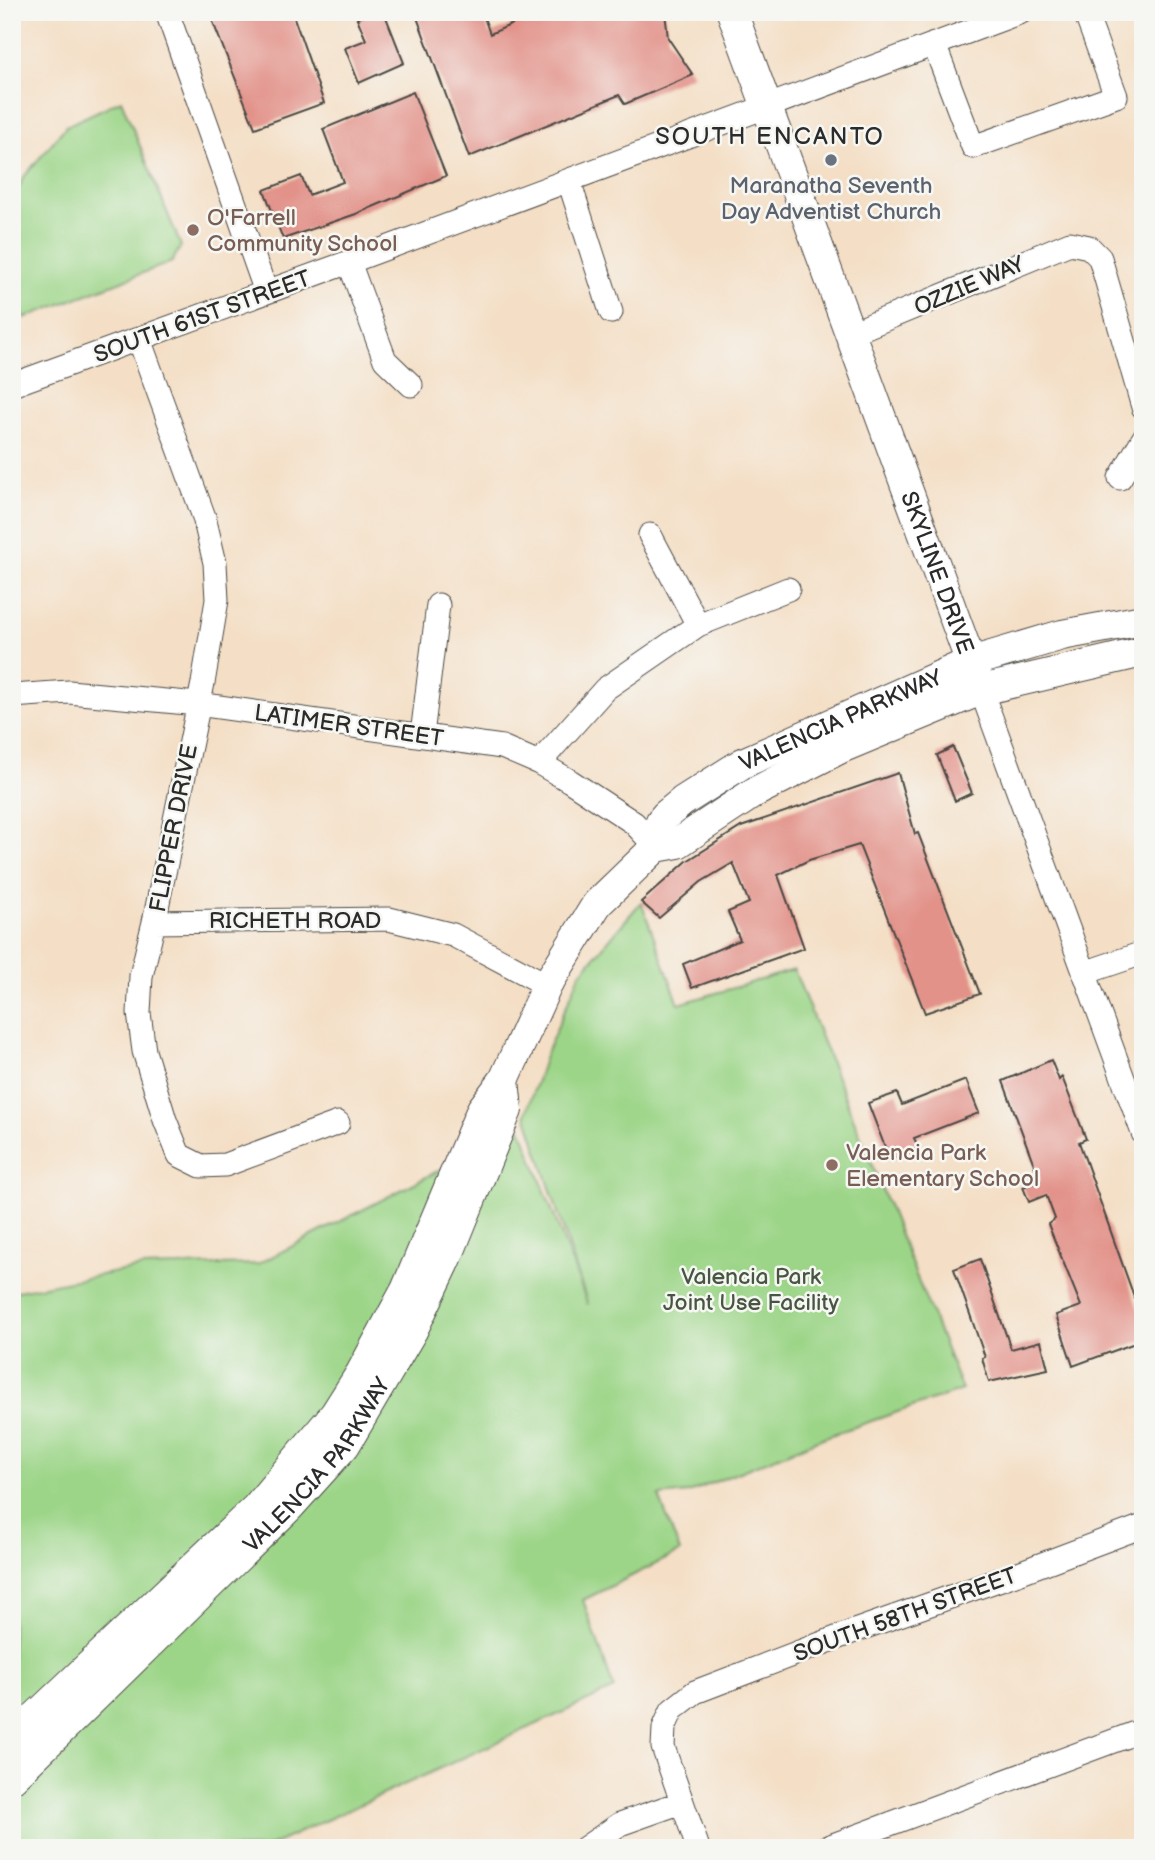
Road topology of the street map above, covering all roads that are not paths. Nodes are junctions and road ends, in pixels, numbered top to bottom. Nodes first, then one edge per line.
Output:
1 (167, 12) edge
2 (732, 12) edge
3 (1021, 12) edge
4 (1086, 12) edge
5 (973, 20) edge
6 (934, 44) junction
7 (767, 106) junction
8 (569, 181) junction
9 (349, 262) junction
10 (266, 292) junction
11 (611, 312) dead end
12 (849, 334) junction
13 (139, 339) junction
14 (12, 385) edge
15 (411, 385) dead end
16 (1143, 407) edge
17 (1143, 439) edge
18 (1120, 478) dead end
19 (650, 535) dead end
20 (788, 589) dead end
21 (438, 605) dead end
22 (1143, 620) edge
23 (698, 625) junction
24 (1143, 652) edge
25 (971, 663) junction
26 (981, 691) junction
27 (12, 696) edge
28 (198, 704) junction
29 (422, 735) junction
30 (539, 763) junction
31 (656, 847) junction
32 (154, 922) junction
33 (1143, 953) edge
34 (1084, 972) junction
35 (547, 985) junction
36 (505, 1080) junction
37 (338, 1123) dead end
38 (1143, 1133) edge
39 (1143, 1526) edge
40 (1143, 1730) edge
41 (12, 1739) edge
42 (12, 1778) edge
43 (682, 1802) junction
44 (585, 1848) edge
45 (698, 1848) edge
46 (825, 1848) edge

1 - 10 street
2 - 7 main road, SKYLINE DRIVE
3 - 5 street, SOUTH 61ST STREET
4 - 6 street
5 - 6 street, SOUTH 61ST STREET
6 - 7 street, SOUTH 61ST STREET
7 - 8 street, SOUTH 61ST STREET
7 - 12 main road, SKYLINE DRIVE
8 - 9 street, SOUTH 61ST STREET
8 - 11 street
9 - 10 street, SOUTH 61ST STREET
9 - 15 street
10 - 13 street, SOUTH 61ST STREET
12 - 16 street, OZZIE WAY
12 - 25 main road, SKYLINE DRIVE
13 - 14 street, SOUTH 61ST STREET
13 - 28 street, FLIPPER DRIVE
17 - 18 street
19 - 23 street
20 - 23 street
21 - 29 street
22 - 25 main road, VALENCIA PARKWAY
23 - 30 street
24 - 26 main road, VALENCIA PARKWAY
25 - 26 main road, SKYLINE DRIVE
25 - 31 main road, VALENCIA PARKWAY
26 - 31 main road, VALENCIA PARKWAY
26 - 34 street, SKYLINE DRIVE
27 - 28 street, LATIMER STREET
28 - 29 street, LATIMER STREET
28 - 32 street, FLIPPER DRIVE
29 - 30 street, LATIMER STREET
30 - 31 street, LATIMER STREET
31 - 35 main road, VALENCIA PARKWAY
32 - 35 street, RICHETH ROAD
32 - 37 street, FLIPPER DRIVE
33 - 34 street
34 - 38 street, SKYLINE DRIVE
35 - 36 main road, VALENCIA PARKWAY
36 - 41 main road, VALENCIA PARKWAY
36 - 42 main road, VALENCIA PARKWAY
39 - 43 street, SOUTH 58TH STREET
40 - 46 street
43 - 44 street
43 - 45 street

